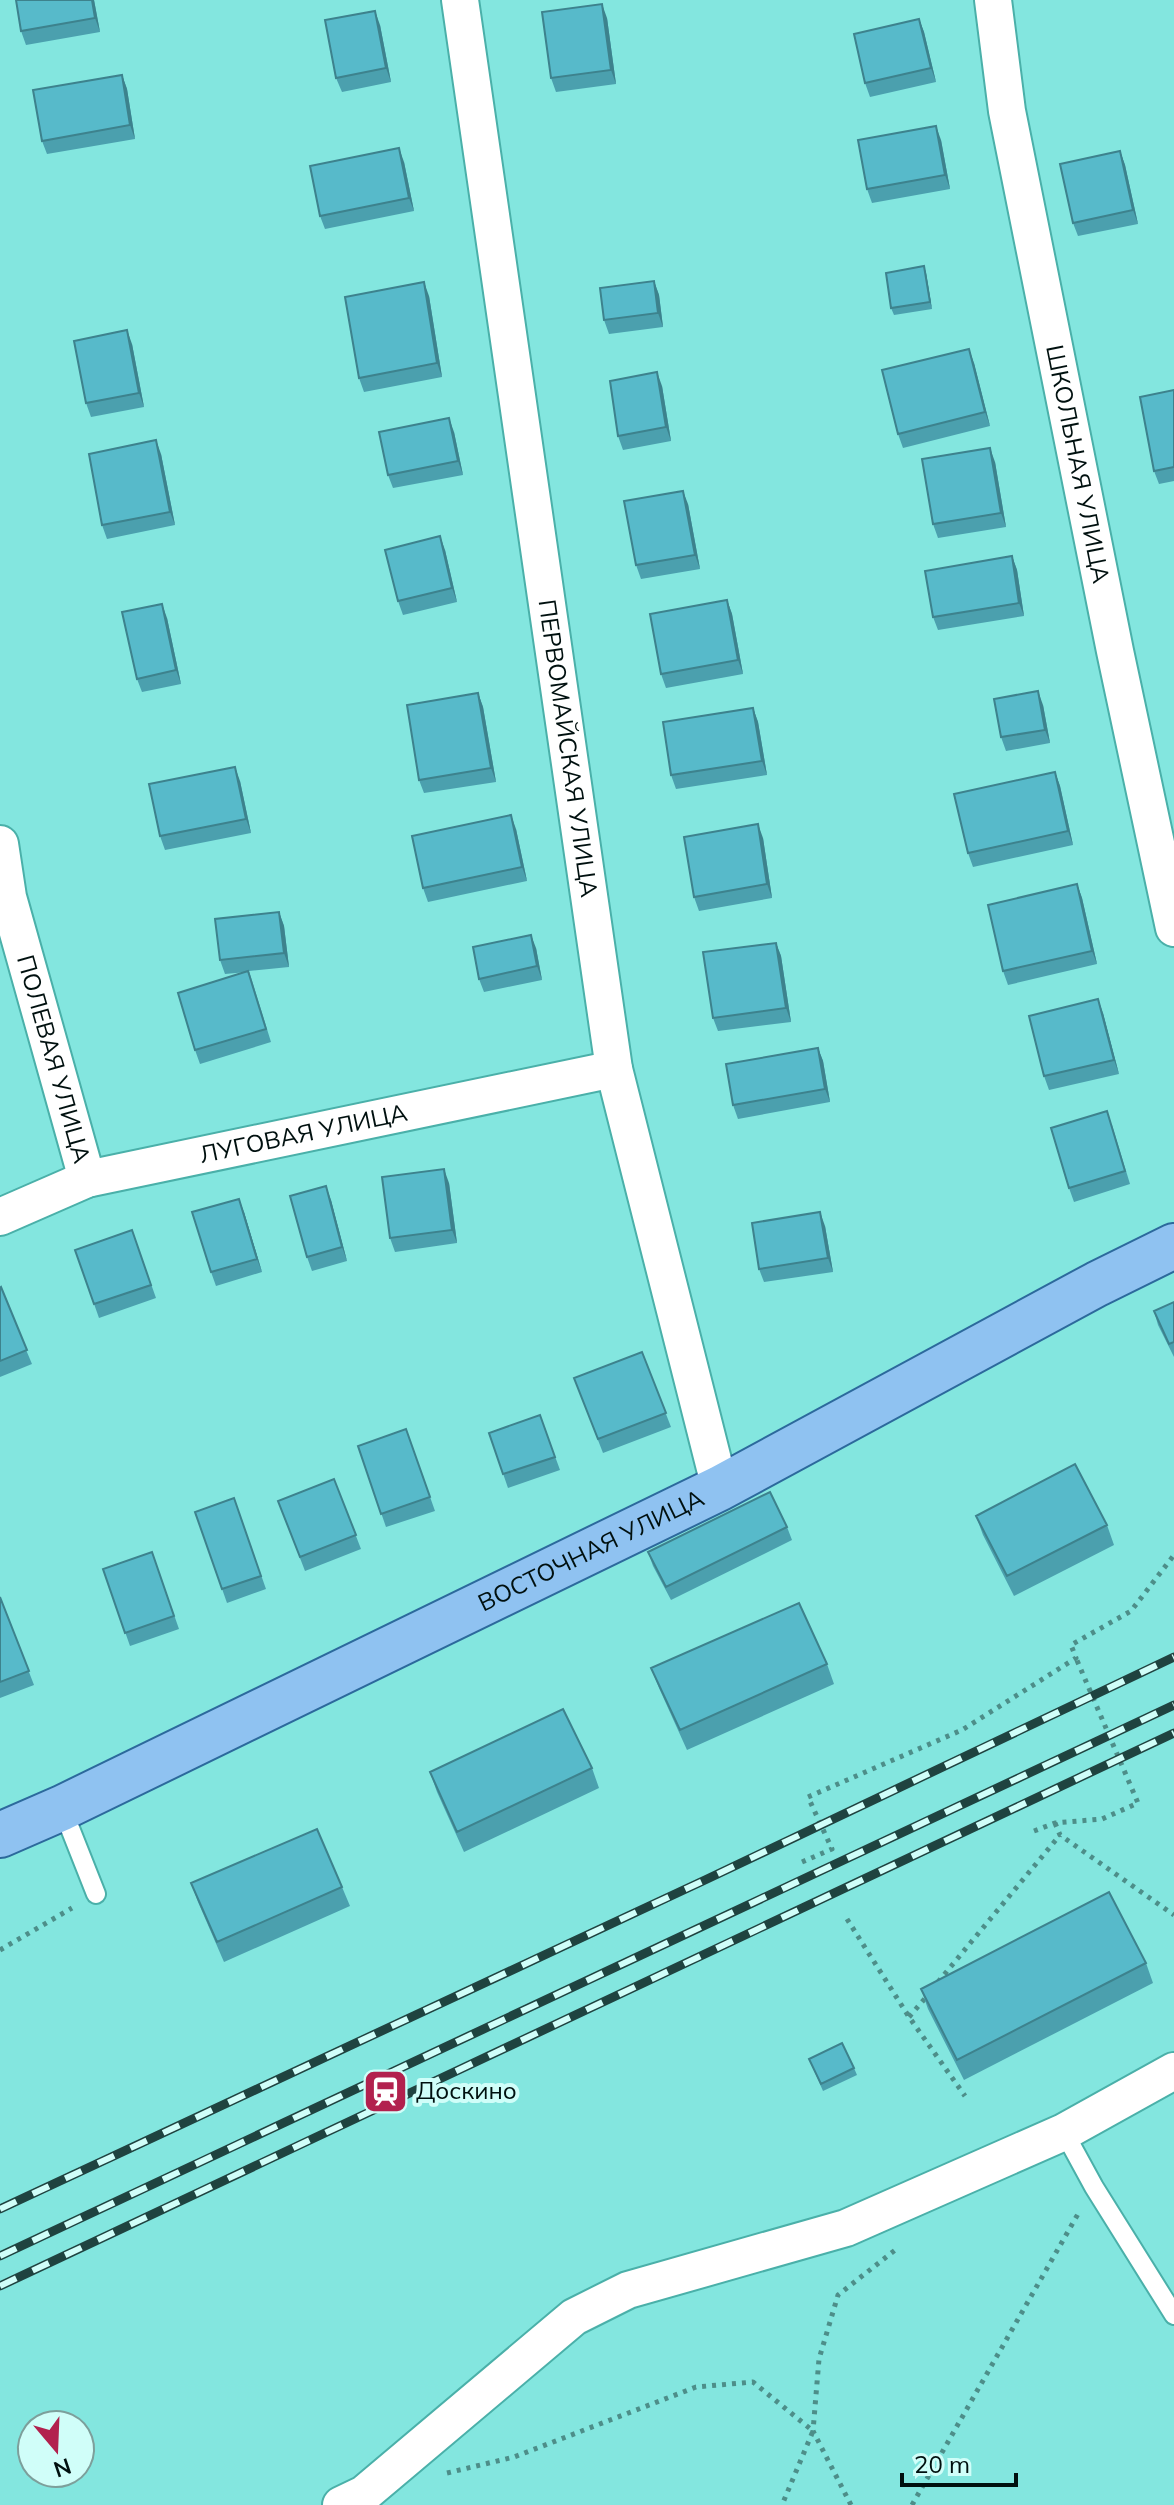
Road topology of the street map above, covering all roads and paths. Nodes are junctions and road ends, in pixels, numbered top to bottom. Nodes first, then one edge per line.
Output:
1 (460, 0) edge
2 (993, 0) edge
3 (0, 844) edge
4 (1174, 928) edge
5 (614, 1069) junction
6 (87, 1179) junction
7 (0, 1217) edge
8 (1174, 1246) edge
9 (720, 1488) junction
10 (1174, 1555) edge
11 (1076, 1658) junction
12 (62, 1808) junction
13 (1055, 1823) junction
14 (1034, 1831) dead end
15 (0, 1835) edge
16 (1060, 1835) junction
17 (802, 1862) dead end
18 (96, 1894) joint
19 (1174, 1915) edge
20 (847, 1919) dead end
21 (0, 1950) edge
22 (909, 2017) junction
23 (1174, 2071) edge
24 (965, 2096) dead end
25 (1064, 2132) junction
26 (1094, 2187) junction
27 (910, 2238) dead end
28 (1174, 2315) edge
29 (813, 2431) junction
30 (439, 2475) dead end
31 (341, 2505) edge
32 (782, 2505) edge
33 (851, 2505) edge
34 (912, 2505) edge

1 - 5 street, ПЕРВОМАЙСКАЯ УЛИЦА
2 - 4 street, ШКОЛЬНАЯ УЛИЦА
3 - 6 street, ПОЛЕВАЯ УЛИЦА
5 - 6 street, ЛУГОВАЯ УЛИЦА
5 - 9 street, ПЕРВОМАЙСКАЯ УЛИЦА
6 - 7 street, ЛУГОВАЯ УЛИЦА
8 - 9 main road, ВОСТОЧНАЯ УЛИЦА
9 - 12 main road, ВОСТОЧНАЯ УЛИЦА
10 - 11 path
11 - 13 path
11 - 17 path
12 - 15 main road, ВОСТОЧНАЯ УЛИЦА
12 - 18 lane
13 - 14 path
13 - 16 path
16 - 19 path
16 - 22 path
18 - 21 path
20 - 22 path
22 - 24 path
23 - 25 street
25 - 26 lane
25 - 31 street
26 - 28 lane
26 - 34 path
27 - 29 path
29 - 30 path
29 - 32 path
29 - 33 path

